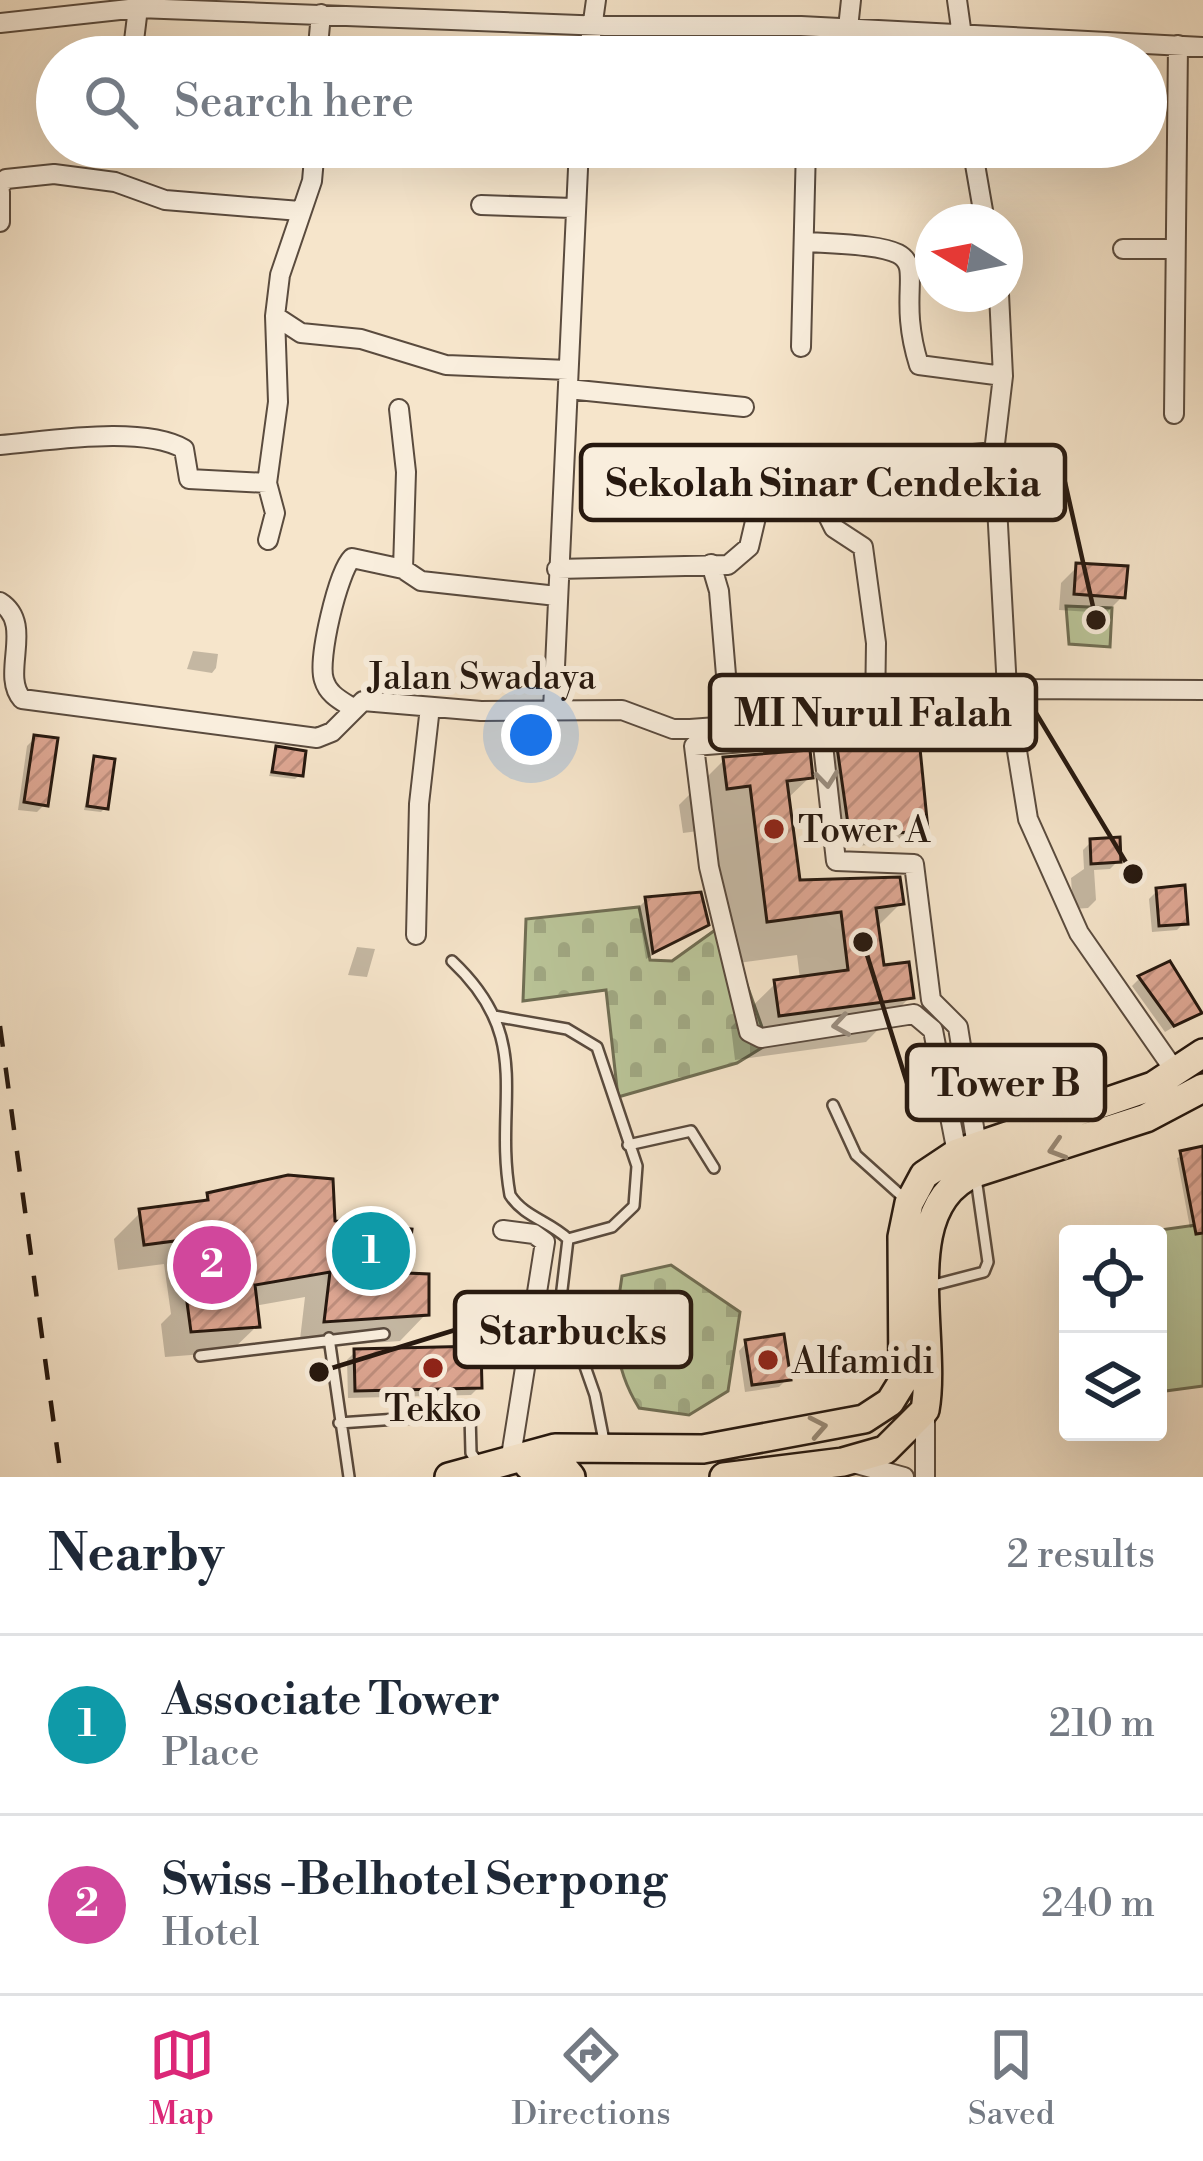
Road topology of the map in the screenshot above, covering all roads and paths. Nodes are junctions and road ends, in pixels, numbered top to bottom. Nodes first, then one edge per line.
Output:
1 (596, 0) edge
2 (851, 0) edge
3 (957, 0) edge
4 (138, 4) edge
5 (321, 14) junction
6 (0, 23) edge
7 (592, 25) junction
8 (848, 28) junction
9 (964, 34) junction
10 (134, 36) edge
11 (319, 36) edge
12 (591, 36) edge
13 (844, 36) edge
14 (1003, 36) edge
15 (1167, 44) edge
16 (1178, 45) junction
17 (1203, 47) edge
18 (311, 168) edge
19 (577, 168) edge
20 (806, 168) edge
21 (976, 168) edge
22 (0, 189) edge
23 (982, 204) edge
24 (481, 205) dead end
25 (573, 208) junction
26 (300, 211) junction
27 (0, 222) edge
28 (807, 242) junction
29 (1123, 249) dead end
30 (1174, 249) junction
31 (1000, 312) edge
32 (275, 316) junction
33 (801, 347) dead end
34 (1003, 376) junction
35 (568, 380) junction
36 (744, 407) dead end
37 (399, 409) dead end
38 (1174, 414) dead end
39 (0, 445) edge
40 (994, 452) junction
41 (891, 462) dead end
42 (267, 483) junction
43 (850, 487) dead end
44 (757, 513) dead end
45 (268, 540) dead end
46 (711, 564) junction
47 (403, 569) junction
48 (557, 569) junction
49 (556, 596) junction
50 (0, 602) edge
51 (1007, 689) junction
52 (1203, 690) edge
53 (351, 707) junction
54 (430, 707) junction
55 (553, 710) junction
56 (875, 711) junction
57 (730, 723) junction
58 (416, 935) dead end
59 (452, 961) dead end
60 (494, 1016) junction
61 (1203, 1053) edge
62 (1177, 1074) junction
63 (944, 1088) dead end
64 (1203, 1088) edge
65 (833, 1105) dead end
66 (1173, 1105) junction
67 (1203, 1113) edge
68 (950, 1117) dead end
69 (628, 1145) junction
70 (970, 1157) junction
71 (714, 1168) dead end
72 (909, 1202) junction
73 (502, 1230) dead end
74 (568, 1239) junction
75 (927, 1287) junction
76 (384, 1334) dead end
77 (329, 1339) junction
78 (200, 1356) dead end
79 (925, 1410) junction
80 (339, 1423) junction
81 (605, 1448) junction
82 (511, 1456) junction
83 (842, 1462) junction
84 (483, 1470) junction
85 (349, 1477) edge
86 (449, 1477) edge
87 (571, 1477) edge
88 (724, 1477) edge
89 (904, 1477) edge
90 (925, 1477) edge

1 - 7 street
2 - 8 street
3 - 9 street
4 - 5 street
4 - 6 street
4 - 10 street
5 - 7 street
5 - 11 street
7 - 8 street
7 - 12 street
8 - 9 street
8 - 13 street
9 - 14 street
15 - 16 street
16 - 17 street
16 - 30 street
18 - 26 street
19 - 25 street
20 - 28 street
21 - 23 street
22 - 26 street
22 - 27 street
24 - 25 street
25 - 35 street
26 - 32 street
28 - 33 street
28 - 34 street
29 - 30 street
30 - 38 street
31 - 34 street
32 - 35 street
32 - 42 street
34 - 40 street
35 - 36 street
35 - 48 street
37 - 47 street
39 - 42 street
40 - 41 street
40 - 51 street
42 - 45 street
43 - 56 street
44 - 46 street
46 - 48 street
46 - 57 street
47 - 49 street
47 - 53 street
48 - 49 street
49 - 55 street
50 - 53 street, Jalan Swadaya
51 - 52 street, Jalan Swadaya
51 - 56 street, Jalan Swadaya
51 - 62 street
53 - 54 street, Jalan Swadaya
54 - 55 street, Jalan Swadaya
54 - 58 street
55 - 57 street, Jalan Swadaya
56 - 57 street, Jalan Swadaya
59 - 60 lane
60 - 69 lane
60 - 74 lane
61 - 62 main road
62 - 70 main road
63 -> 70 street
64 - 66 main road
65 - 72 lane
66 - 67 main road
66 -> 70 main road
68 - 70 street
69 - 71 lane
69 - 74 lane
70 - 72 main road
70 - 75 main road
70 - 75 lane
81 -> 72 main road
73 - 82 street
74 - 81 lane
75 - 79 main road
76 - 77 lane
77 - 78 lane
77 - 80 lane
79 - 83 main road
79 - 90 street
80 - 84 lane
80 - 85 lane
81 - 82 main road
82 - 84 main road
83 - 88 main road
83 - 89 street
84 - 86 main road
84 - 87 main road

